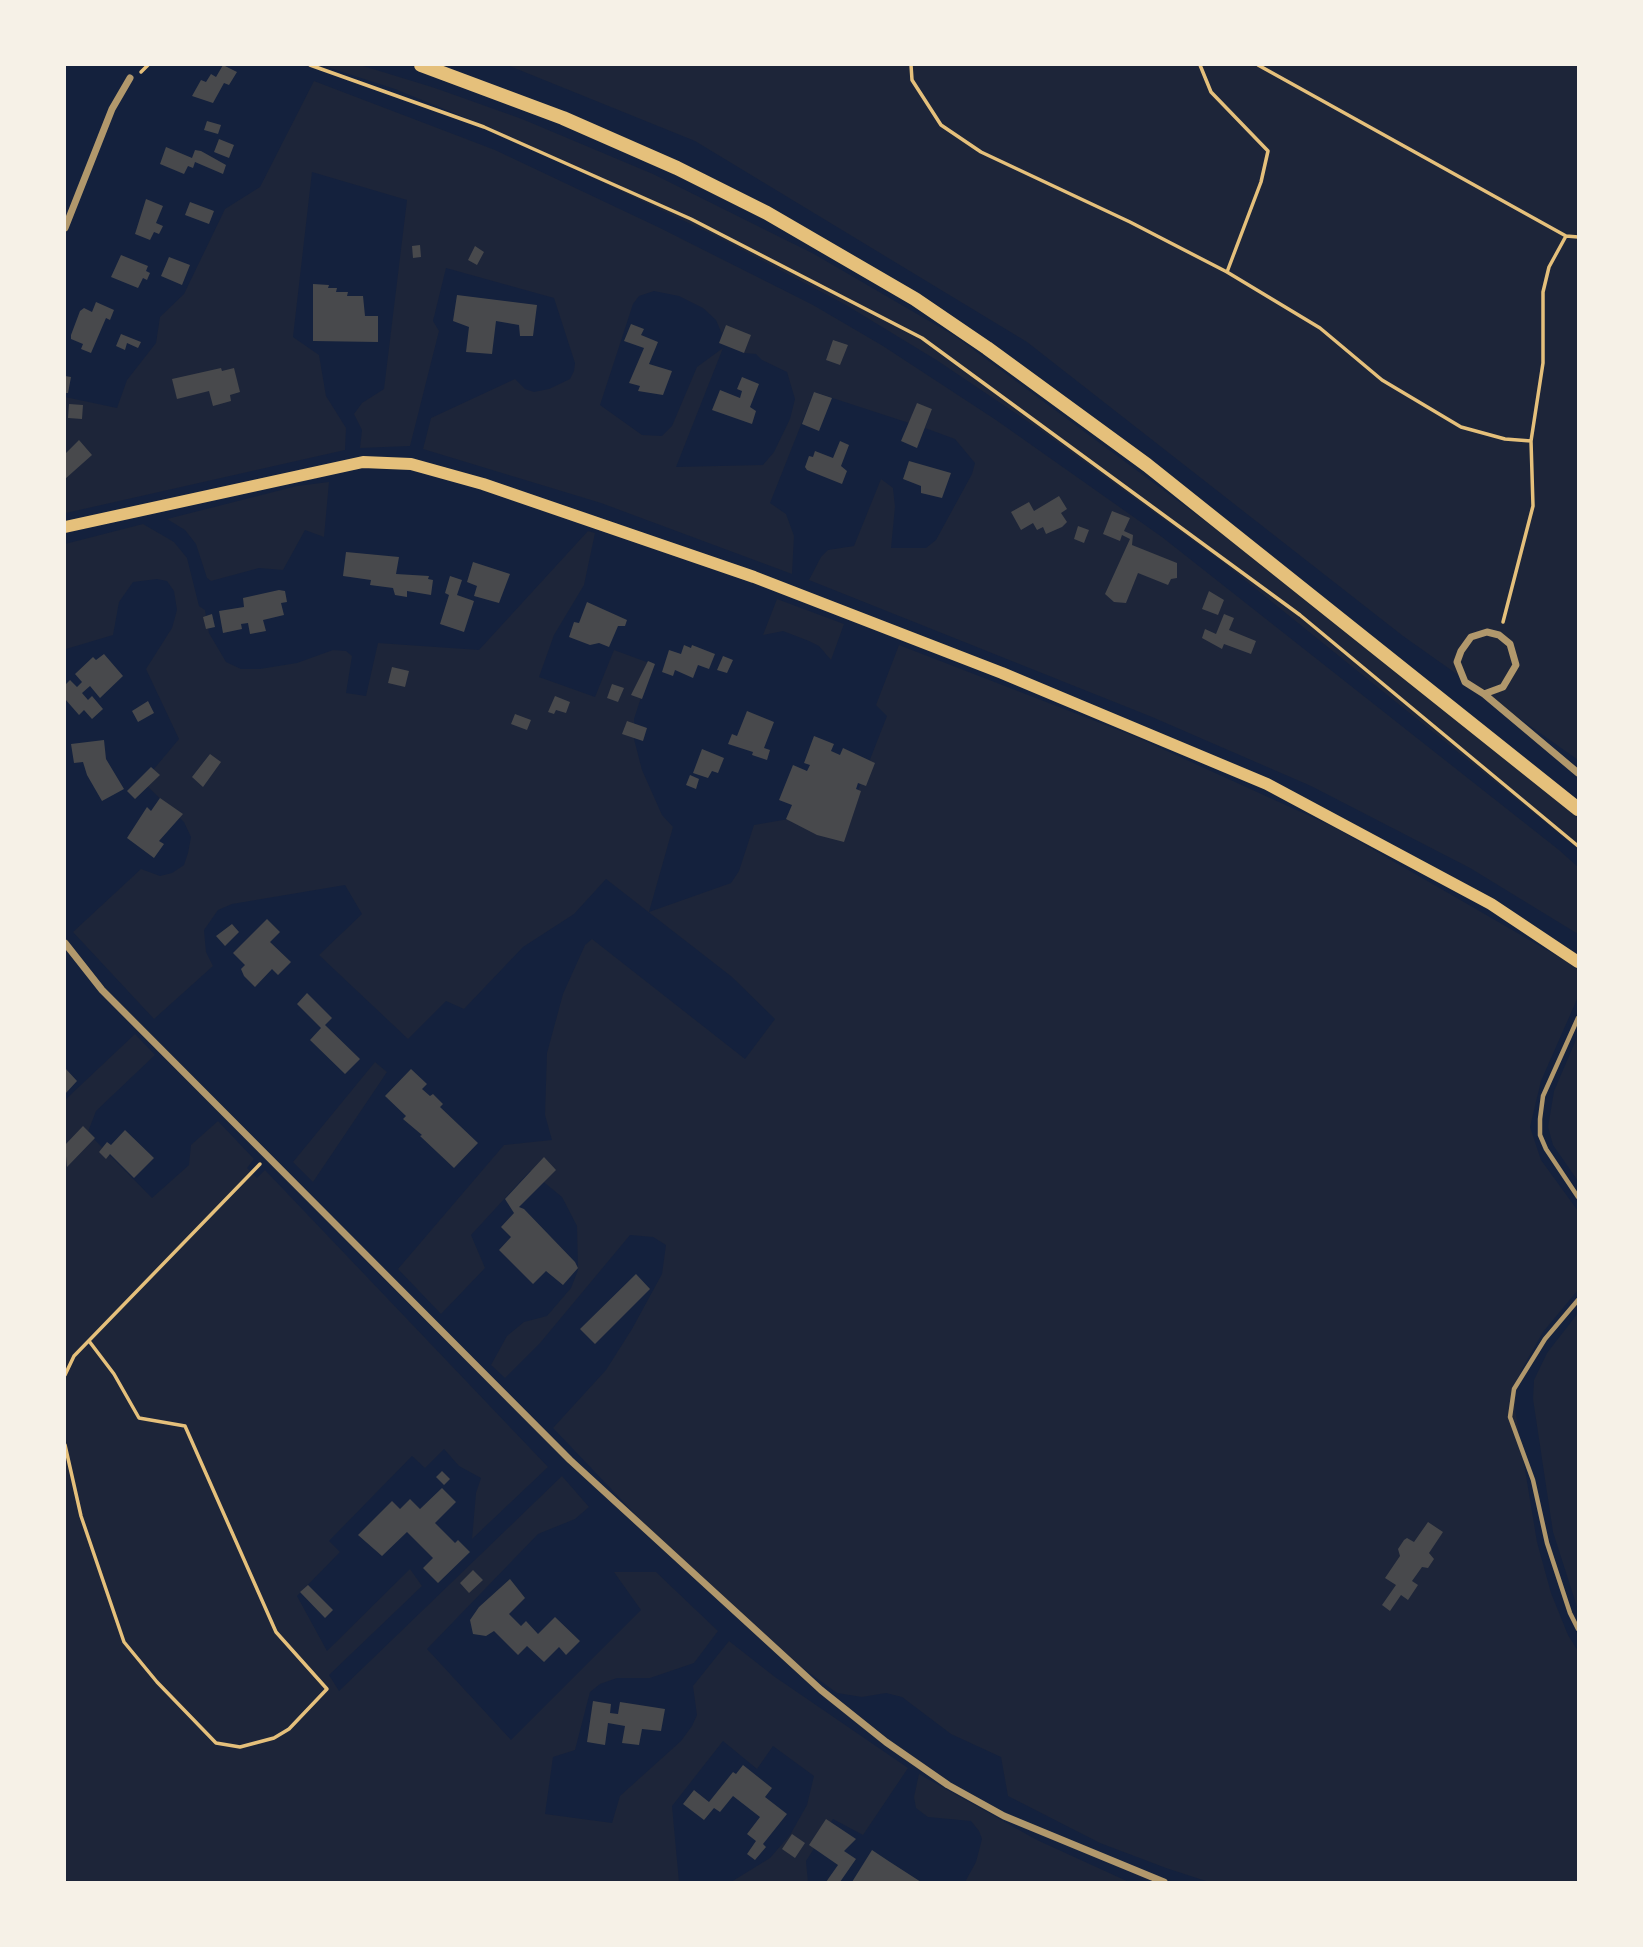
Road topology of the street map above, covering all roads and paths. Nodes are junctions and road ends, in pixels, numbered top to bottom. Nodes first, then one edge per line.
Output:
1 (310, 65) edge
2 (421, 65) edge
3 (911, 65) edge
4 (1200, 65) edge
5 (1258, 65) edge
6 (130, 78) dead end
7 (65, 228) edge
8 (1566, 236) junction
9 (1578, 237) edge
10 (1227, 272) junction
11 (1531, 442) junction
12 (65, 527) edge
13 (1500, 635) junction
14 (1484, 694) junction
15 (1578, 773) edge
16 (1578, 809) edge
17 (1578, 846) edge
18 (65, 943) edge
19 (1578, 962) edge
20 (1578, 1018) edge
21 (268, 1156) junction
22 (1578, 1197) edge
23 (1578, 1300) edge
24 (89, 1341) junction
25 (65, 1375) edge
26 (65, 1445) edge
27 (1578, 1629) edge
28 (1164, 1882) edge

1 - 17 path
2 - 16 main road
3 - 10 path
4 - 10 path
5 - 8 path
6 - 7 street
8 - 9 path
8 - 11 path
10 - 11 path
11 - 13 path
12 - 19 main road
13 - 14 street
13 - 14 street
14 - 15 street
18 - 21 street
20 - 22 lane
21 - 24 path
21 - 28 street
23 - 27 lane
24 - 25 path
24 - 26 path

